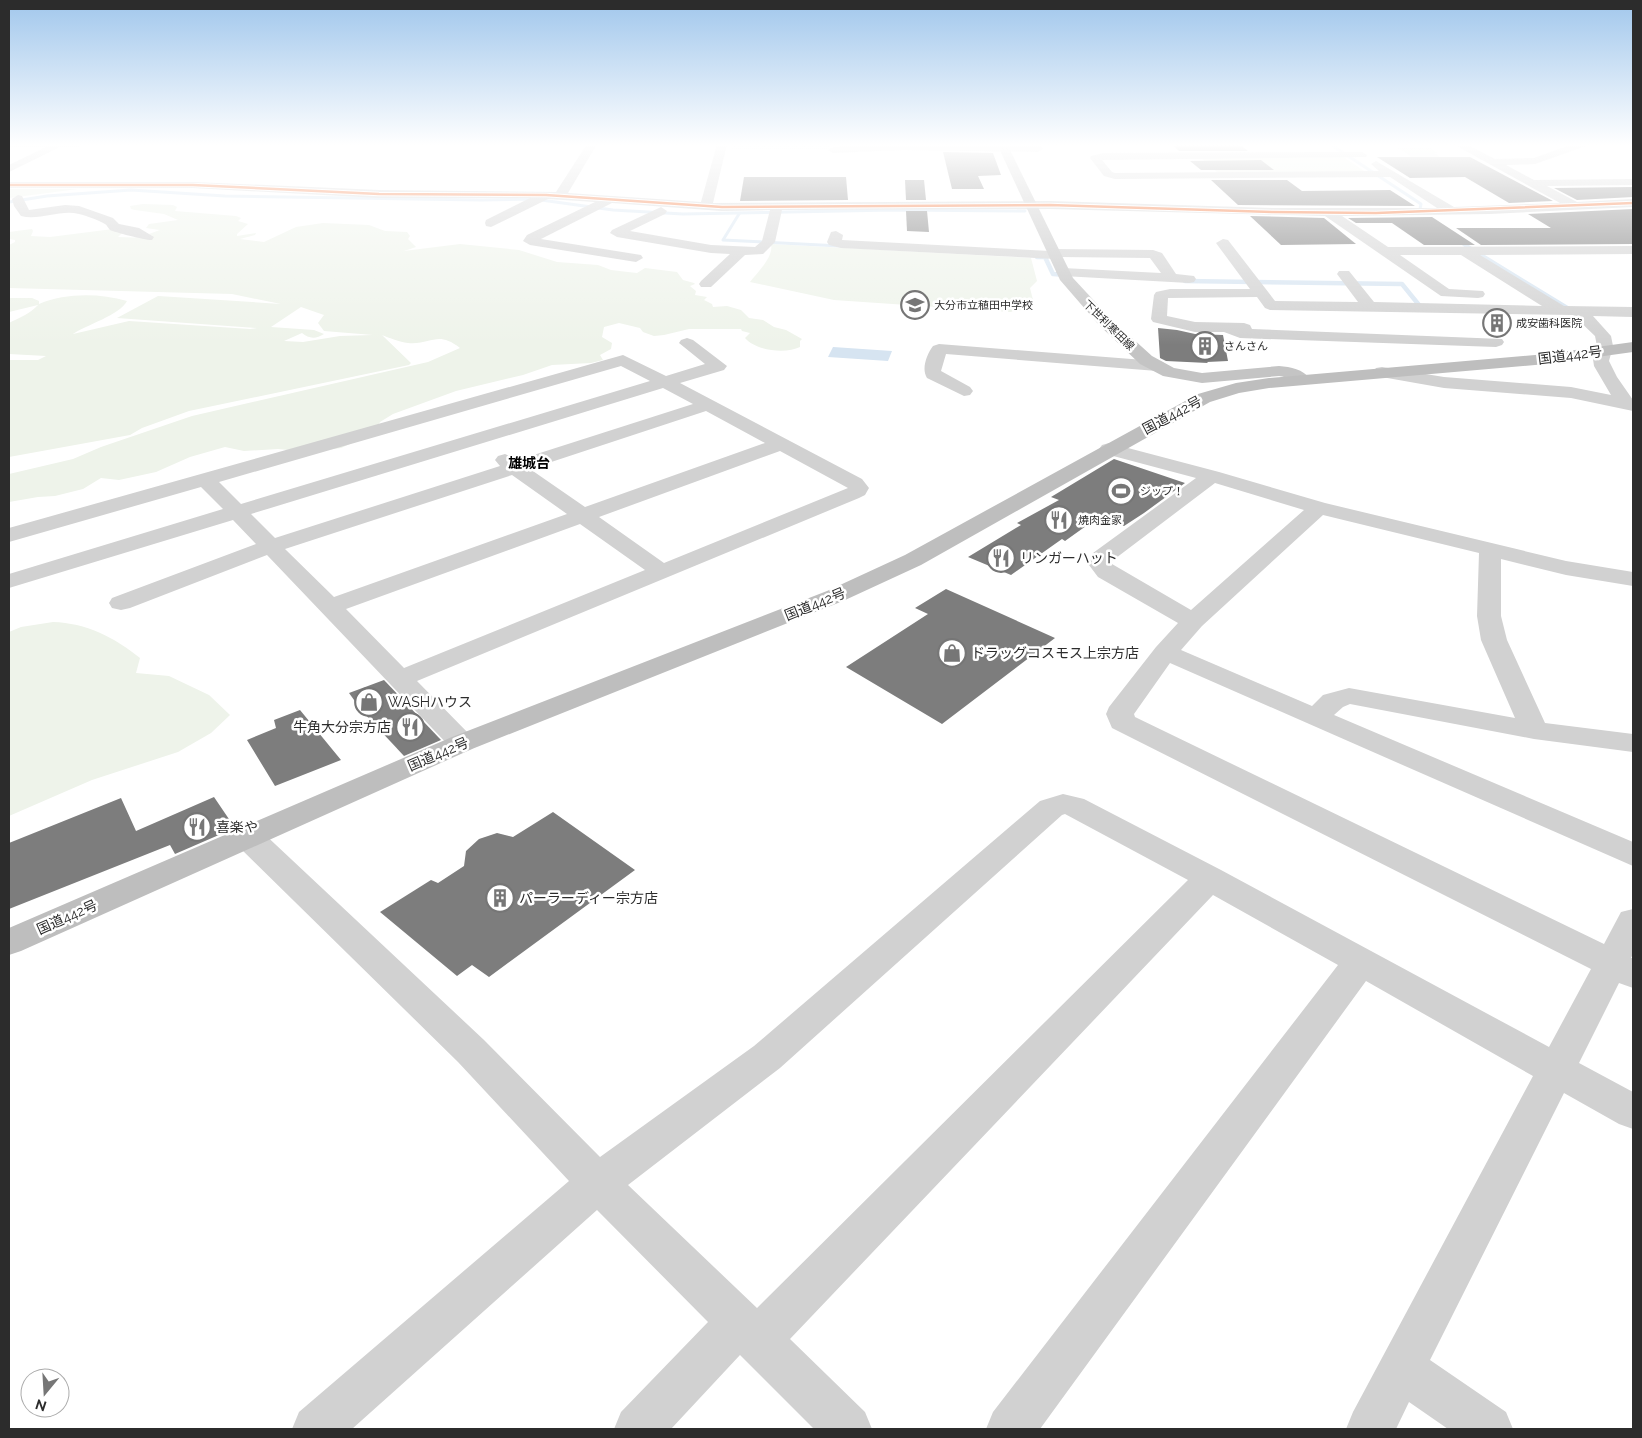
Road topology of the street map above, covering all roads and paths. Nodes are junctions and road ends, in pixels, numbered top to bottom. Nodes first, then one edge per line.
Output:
1 (24, 211) edge
2 (51, 211) edge
3 (82, 211) edge
4 (514, 211) edge
5 (586, 211) edge
6 (661, 211) edge
7 (777, 211) edge
8 (1036, 211) edge
9 (1255, 211) edge
10 (1444, 211) edge
11 (1329, 213) junction
12 (491, 222) dead end
13 (836, 235) dead end
14 (147, 237) dead end
15 (1223, 243) dead end
16 (1633, 250) edge
17 (741, 251) junction
18 (1383, 251) junction
19 (1464, 251) junction
20 (1055, 254) junction
21 (636, 258) dead end
22 (1063, 272) junction
23 (1344, 274) dead end
24 (1171, 278) junction
25 (1250, 279) junction
26 (706, 284) dead end
27 (1539, 297) junction
28 (1370, 307) junction
29 (1456, 308) junction
30 (1263, 309) junction
31 (1570, 311) junction
32 (1633, 312) edge
33 (1159, 314) junction
34 (1290, 332) junction
35 (1496, 342) junction
36 (687, 343) dead end
37 (1633, 347) edge
38 (1604, 351) junction
39 (1520, 361) junction
40 (1157, 366) junction
41 (1382, 372) junction
42 (1301, 379) junction
43 (665, 382) junction
44 (964, 391) dead end
45 (708, 405) junction
46 (1630, 405) edge
47 (438, 413) junction
48 (476, 440) junction
49 (781, 444) junction
50 (1109, 449) junction
51 (515, 468) junction
52 (1212, 476) junction
53 (205, 479) junction
54 (1319, 508) junction
55 (237, 512) junction
56 (583, 515) junction
57 (9, 535) edge
58 (271, 546) junction
59 (1490, 549) junction
60 (661, 571) junction
61 (1633, 579) edge
62 (9, 582) edge
63 (121, 603) dead end
64 (329, 607) junction
65 (1193, 621) junction
66 (1164, 652) junction
67 (399, 679) junction
68 (1316, 717) junction
69 (1534, 730) junction
70 (1571, 736) junction
71 (462, 743) junction
72 (1633, 743) edge
73 (1633, 762) edge
74 (248, 837) junction
75 (1633, 856) edge
76 (1210, 878) junction
77 (1633, 921) edge
78 (9, 942) edge
79 (1361, 961) junction
80 (1622, 968) edge
81 (1556, 1069) junction
82 (1633, 1112) edge
83 (598, 1182) junction
84 (748, 1331) junction
85 (1402, 1368) junction
86 (316, 1429) edge
87 (638, 1429) edge
88 (848, 1429) edge
89 (1010, 1429) edge
90 (1370, 1429) edge
91 (1489, 1429) edge

1 - 2 street
3 - 14 street
4 - 12 street
5 - 21 street
6 - 17 street
7 - 17 street
8 - 20 main road, 下世利寒田線
9 - 11 street
10 - 11 street
11 - 18 street
13 - 20 street
15 - 25 street
16 - 19 street
17 - 26 street
18 - 19 street
18 - 27 street
19 - 27 street
20 - 22 main road, 下世利寒田線
20 - 24 street
22 - 24 street
22 - 40 main road, 下世利寒田線
23 - 28 street
24 - 25 street
25 - 30 street
27 - 31 street
28 - 29 street
28 - 30 street
29 - 31 street
29 - 35 street
30 - 33 street
30 - 33 street
30 - 34 street
31 - 32 street
31 - 38 street
33 - 34 street
34 - 35 street
35 - 39 street
36 - 43 street
37 - 38 highway, 国道442号
38 - 39 highway, 国道442号
38 - 46 street
39 - 41 highway, 国道442号
40 - 42 main road, 下世利寒田線
40 - 44 street
41 - 42 highway, 国道442号
41 - 46 street
42 - 50 highway, 国道442号
43 - 45 street
43 - 47 street
43 - 48 street
45 - 49 street
45 - 51 street
47 - 48 street
47 - 53 street
48 - 51 street
48 - 55 street
49 - 56 street
49 - 60 street
50 - 52 street
50 - 71 highway, 国道442号
51 - 56 street
51 - 58 street
52 - 54 street
52 - 65 street
53 - 55 street
53 - 57 street
54 - 59 street
54 - 65 street
55 - 58 street
55 - 62 street
56 - 60 street
56 - 64 street
58 - 63 street
58 - 64 street
59 - 61 street
59 - 69 street
60 - 67 street
64 - 67 street
65 - 66 street
66 - 68 street
66 - 80 street
67 - 71 street
68 - 69 street
68 - 75 street
69 - 70 street
70 - 72 street
70 - 73 street
71 - 74 highway, 国道442号
74 - 78 highway, 国道442号
74 - 83 street
76 - 79 street
76 - 83 street
76 - 84 street
77 - 80 street
79 - 81 street
79 - 89 street
80 - 81 street
81 - 82 street
81 - 85 street
83 - 84 street
83 - 86 street
84 - 87 street
84 - 88 street
85 - 90 street
85 - 91 street

